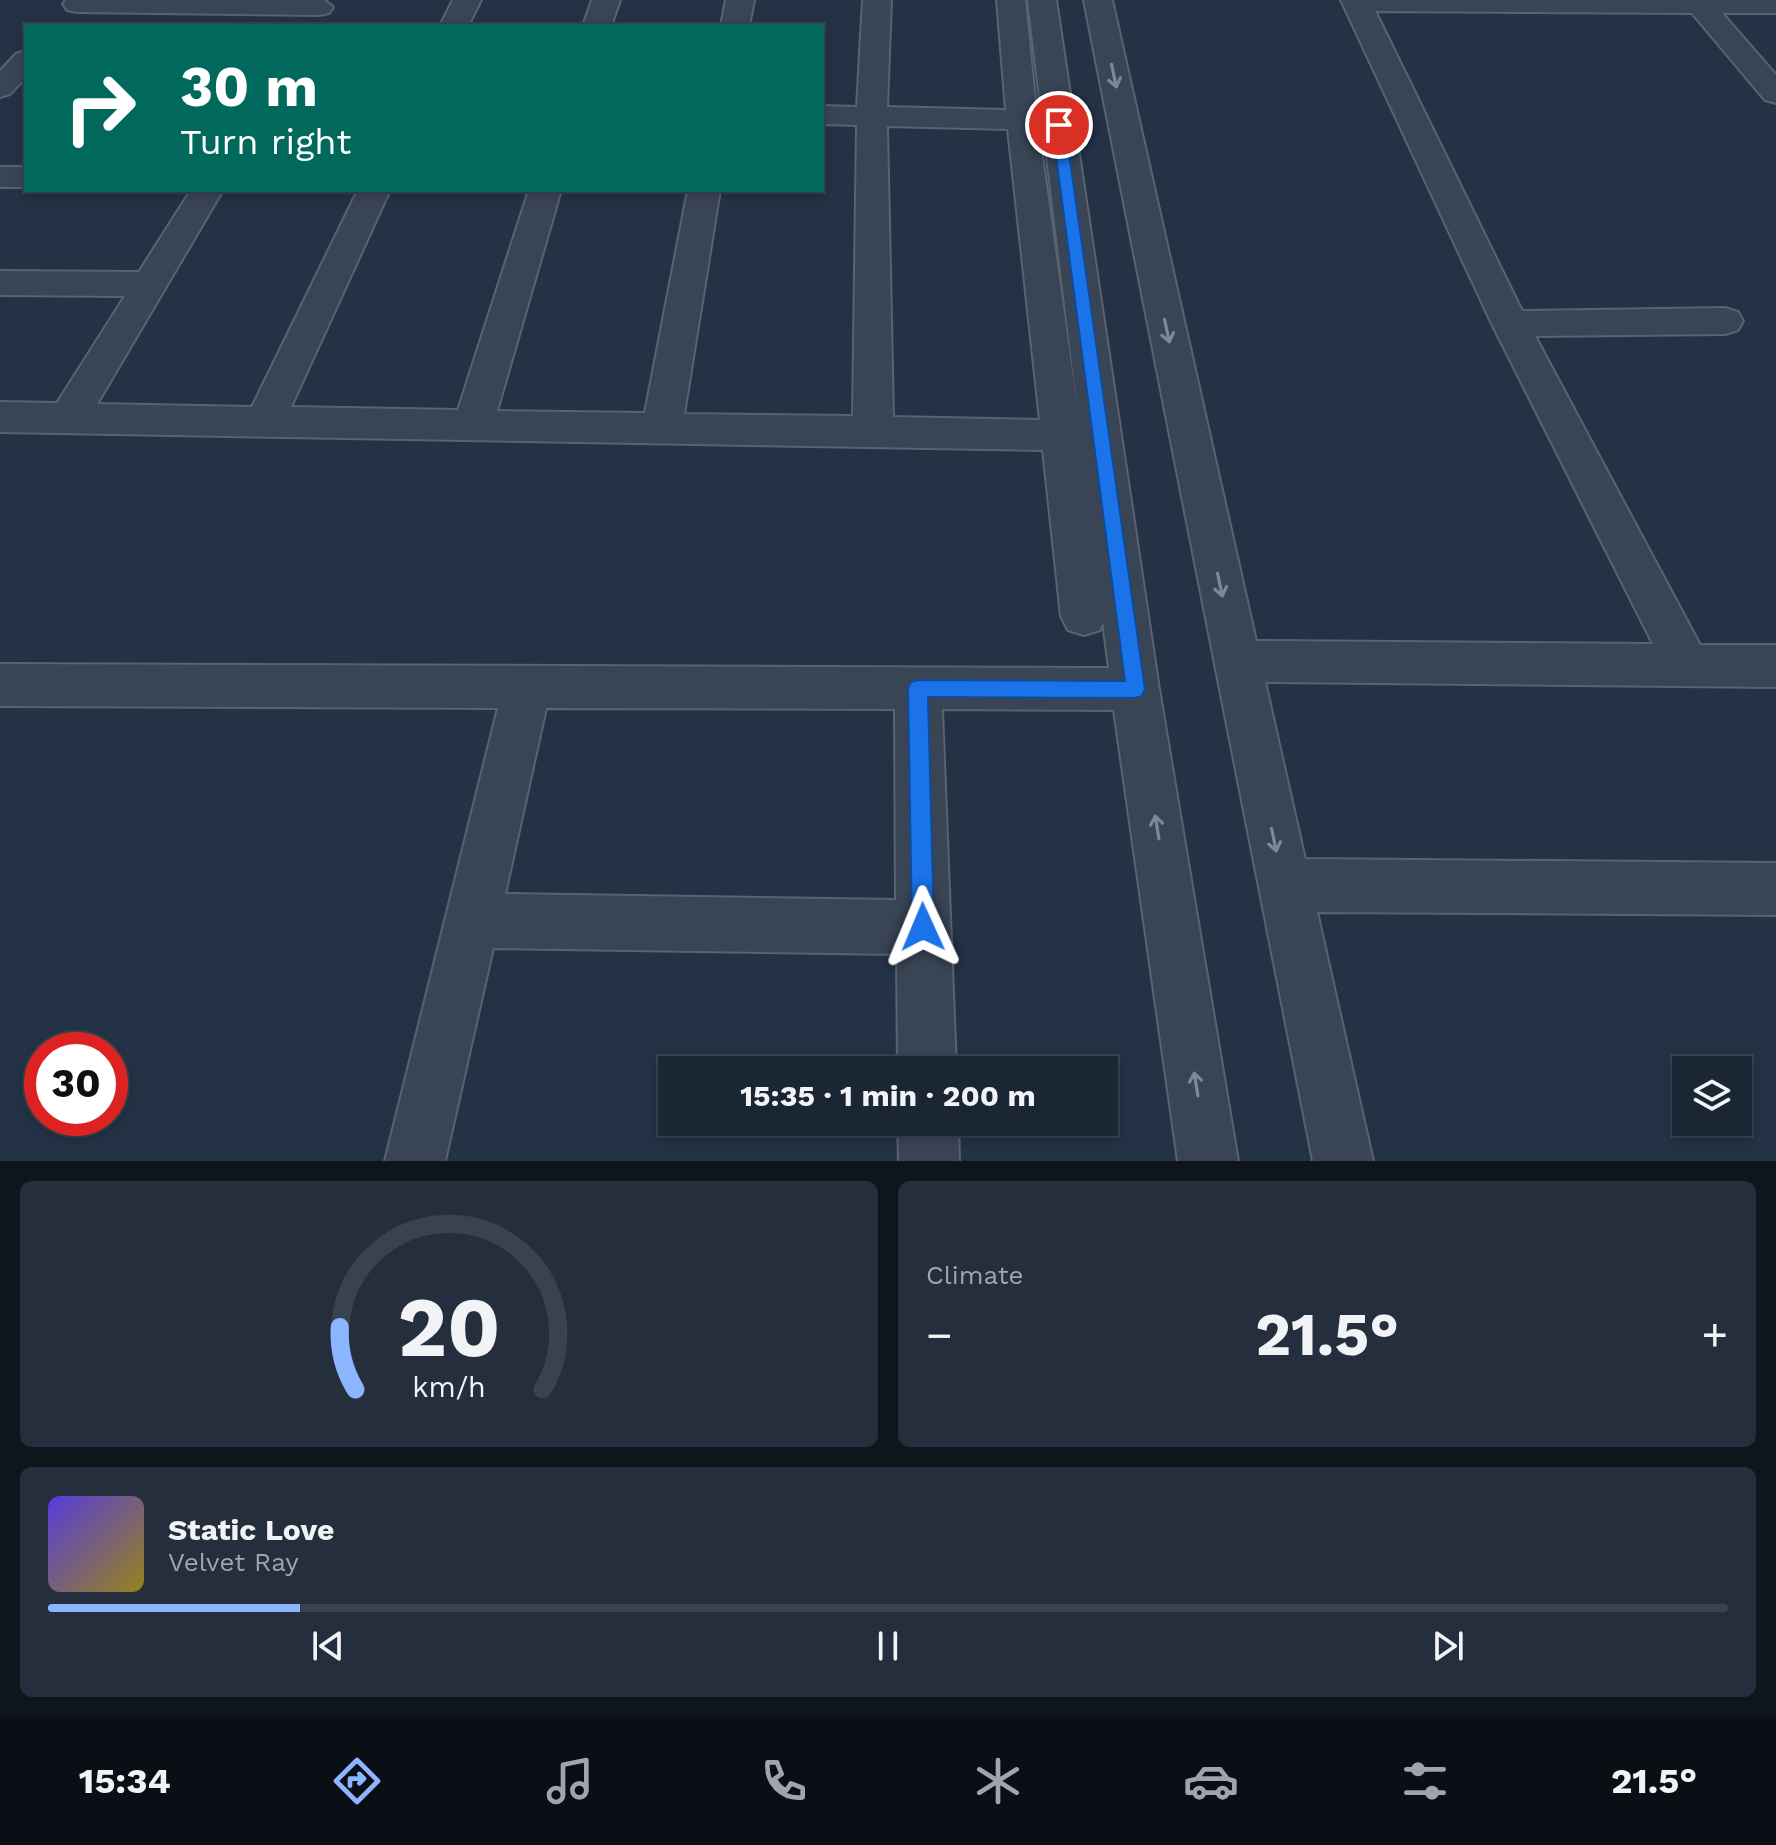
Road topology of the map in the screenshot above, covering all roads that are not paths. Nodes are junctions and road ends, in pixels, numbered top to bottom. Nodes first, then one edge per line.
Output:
1 (467, 0) edge
2 (606, 0) edge
3 (740, 0) edge
4 (877, 0) edge
5 (1011, 0) edge
6 (1042, 0) edge
7 (1098, 0) edge
8 (1356, 1) edge
9 (75, 2) edge
10 (1698, 2) edge
11 (1776, 5) edge
12 (317, 11) edge
13 (58, 24) edge
14 (455, 24) edge
15 (598, 24) edge
16 (735, 24) edge
17 (1776, 94) edge
18 (824, 115) edge
19 (872, 116) junction
20 (1022, 120) junction
21 (0, 177) edge
22 (24, 177) edge
23 (206, 192) edge
24 (373, 192) edge
25 (544, 192) edge
26 (704, 192) edge
27 (0, 283) edge
28 (150, 284) junction
29 (1725, 321) dead end
30 (1510, 324) junction
31 (0, 417) edge
32 (69, 417) junction
33 (264, 422) junction
34 (473, 425) junction
35 (662, 428) junction
36 (873, 432) junction
37 (1061, 435) junction
38 (1084, 616) dead end
39 (1236, 661) junction
40 (1687, 665) junction
41 (1776, 666) edge
42 (0, 685) edge
43 (527, 687) junction
44 (918, 688) junction
45 (1135, 689) junction
46 (1284, 885) junction
47 (1776, 889) edge
48 (471, 921) junction
49 (923, 927) junction
50 (927, 1056) edge
51 (928, 1136) edge
52 (415, 1161) edge
53 (929, 1161) edge
54 (1208, 1161) edge
55 (1343, 1161) edge

1 - 14 street
2 - 15 street
3 - 16 street
4 - 19 street
5 - 20 street
6 - 45 street
7 -> 39 street
8 - 10 street
8 - 30 street
9 - 12 street
9 - 13 street
10 - 11 street
10 - 17 street
18 - 19 street
19 - 20 street
19 - 36 street
20 - 37 street
21 - 22 street
23 - 28 street
24 - 33 street
25 - 34 street
26 - 35 street
27 - 28 street
28 - 32 street
29 - 30 street
30 - 40 street
31 - 32 street
32 - 33 street
33 - 34 street
34 - 35 street
35 - 36 street
36 - 37 street
37 - 38 street
39 - 40 street
39 -> 46 street
40 - 41 street
42 - 43 street
43 - 44 street
43 - 48 street
44 - 45 street
44 - 49 street
54 -> 45 street
46 - 47 street
46 - 55 street
48 - 49 street
48 - 52 street
49 - 50 street
51 - 53 street

